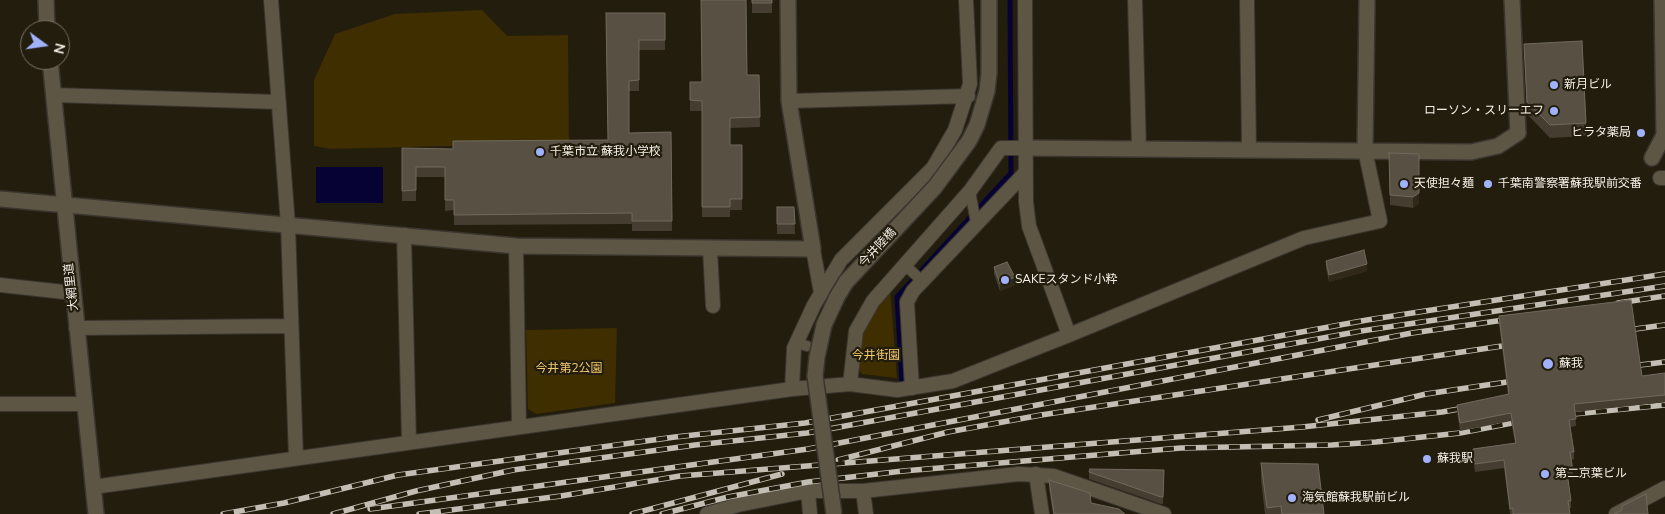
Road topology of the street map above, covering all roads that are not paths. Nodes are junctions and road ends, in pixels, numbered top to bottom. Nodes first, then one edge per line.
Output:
1 (46, 0) edge
2 (271, 0) edge
3 (788, 0) edge
4 (966, 0) edge
5 (988, 0) edge
6 (1025, 0) edge
7 (1135, 0) edge
8 (1248, 0) edge
9 (1367, 0) edge
10 (1512, 0) edge
11 (1662, 0) edge
12 (47, 20) edge
13 (51, 70) edge
14 (53, 95) junction
15 (968, 96) junction
16 (788, 101) junction
17 (279, 102) junction
18 (1026, 148) junction
19 (1140, 148) junction
20 (1249, 149) junction
21 (1365, 150) junction
22 (1652, 158) dead end
23 (1025, 173) junction
24 (970, 191) junction
25 (0, 199) edge
26 (63, 204) junction
27 (976, 223) junction
28 (288, 225) junction
29 (404, 235) junction
30 (516, 246) junction
31 (710, 249) junction
32 (813, 249) junction
33 (904, 264) junction
34 (922, 281) junction
35 (0, 285) edge
36 (72, 293) junction
37 (821, 293) junction
38 (713, 306) dead end
39 (290, 326) junction
40 (76, 328) junction
41 (1069, 335) junction
42 (850, 384) junction
43 (912, 388) junction
44 (792, 389) junction
45 (0, 404) edge
46 (84, 404) junction
47 (519, 427) junction
48 (409, 442) junction
49 (296, 458) junction
50 (1036, 474) junction
51 (93, 487) junction
52 (1665, 488) edge
53 (808, 491) junction
54 (864, 491) junction
55 (96, 514) edge
56 (708, 514) edge
57 (810, 514) edge
58 (834, 514) edge
59 (866, 514) edge
60 (1042, 514) edge
61 (1164, 514) edge
62 (1616, 514) edge

1 - 12 street
2 - 17 street
3 - 16 street
4 - 15 street
5 - 58 street, 今井陸橋, bridge
6 - 18 street
7 - 19 street
8 - 20 street
9 - 21 street
10 - 21 street
11 - 22 street
13 - 14 street, 大網里道
14 - 17 street
14 - 26 street, 大網里道
15 - 16 street
15 - 37 street
16 - 32 street
17 - 28 street
18 - 19 street
18 - 23 street
18 - 24 street
19 - 20 street
20 - 21 street
21 - 41 street
23 - 27 street
23 - 41 street
24 - 27 street
24 - 33 street
25 - 26 street
26 - 28 street
26 - 36 street, 大網里道
27 - 34 street
28 - 29 street
28 - 39 street
29 - 30 street
29 - 48 street
30 - 31 street
30 - 47 street
31 - 32 street
31 - 38 street
32 - 37 street
33 - 34 street
33 - 42 street
34 - 43 street
35 - 36 street
36 - 40 street, 大網里道
37 - 44 street
39 - 40 street
39 - 49 street
40 - 46 street, 大網里道
41 - 43 street
42 - 43 street
42 - 44 street
44 - 47 street
45 - 46 street
46 - 51 street, 大網里道
47 - 48 street
48 - 49 street
49 - 51 street
50 - 54 street
50 - 60 street
50 - 61 street
51 - 55 street, 大網里道
52 - 62 street
53 - 54 street
53 - 56 street
53 - 57 street
54 - 59 street

